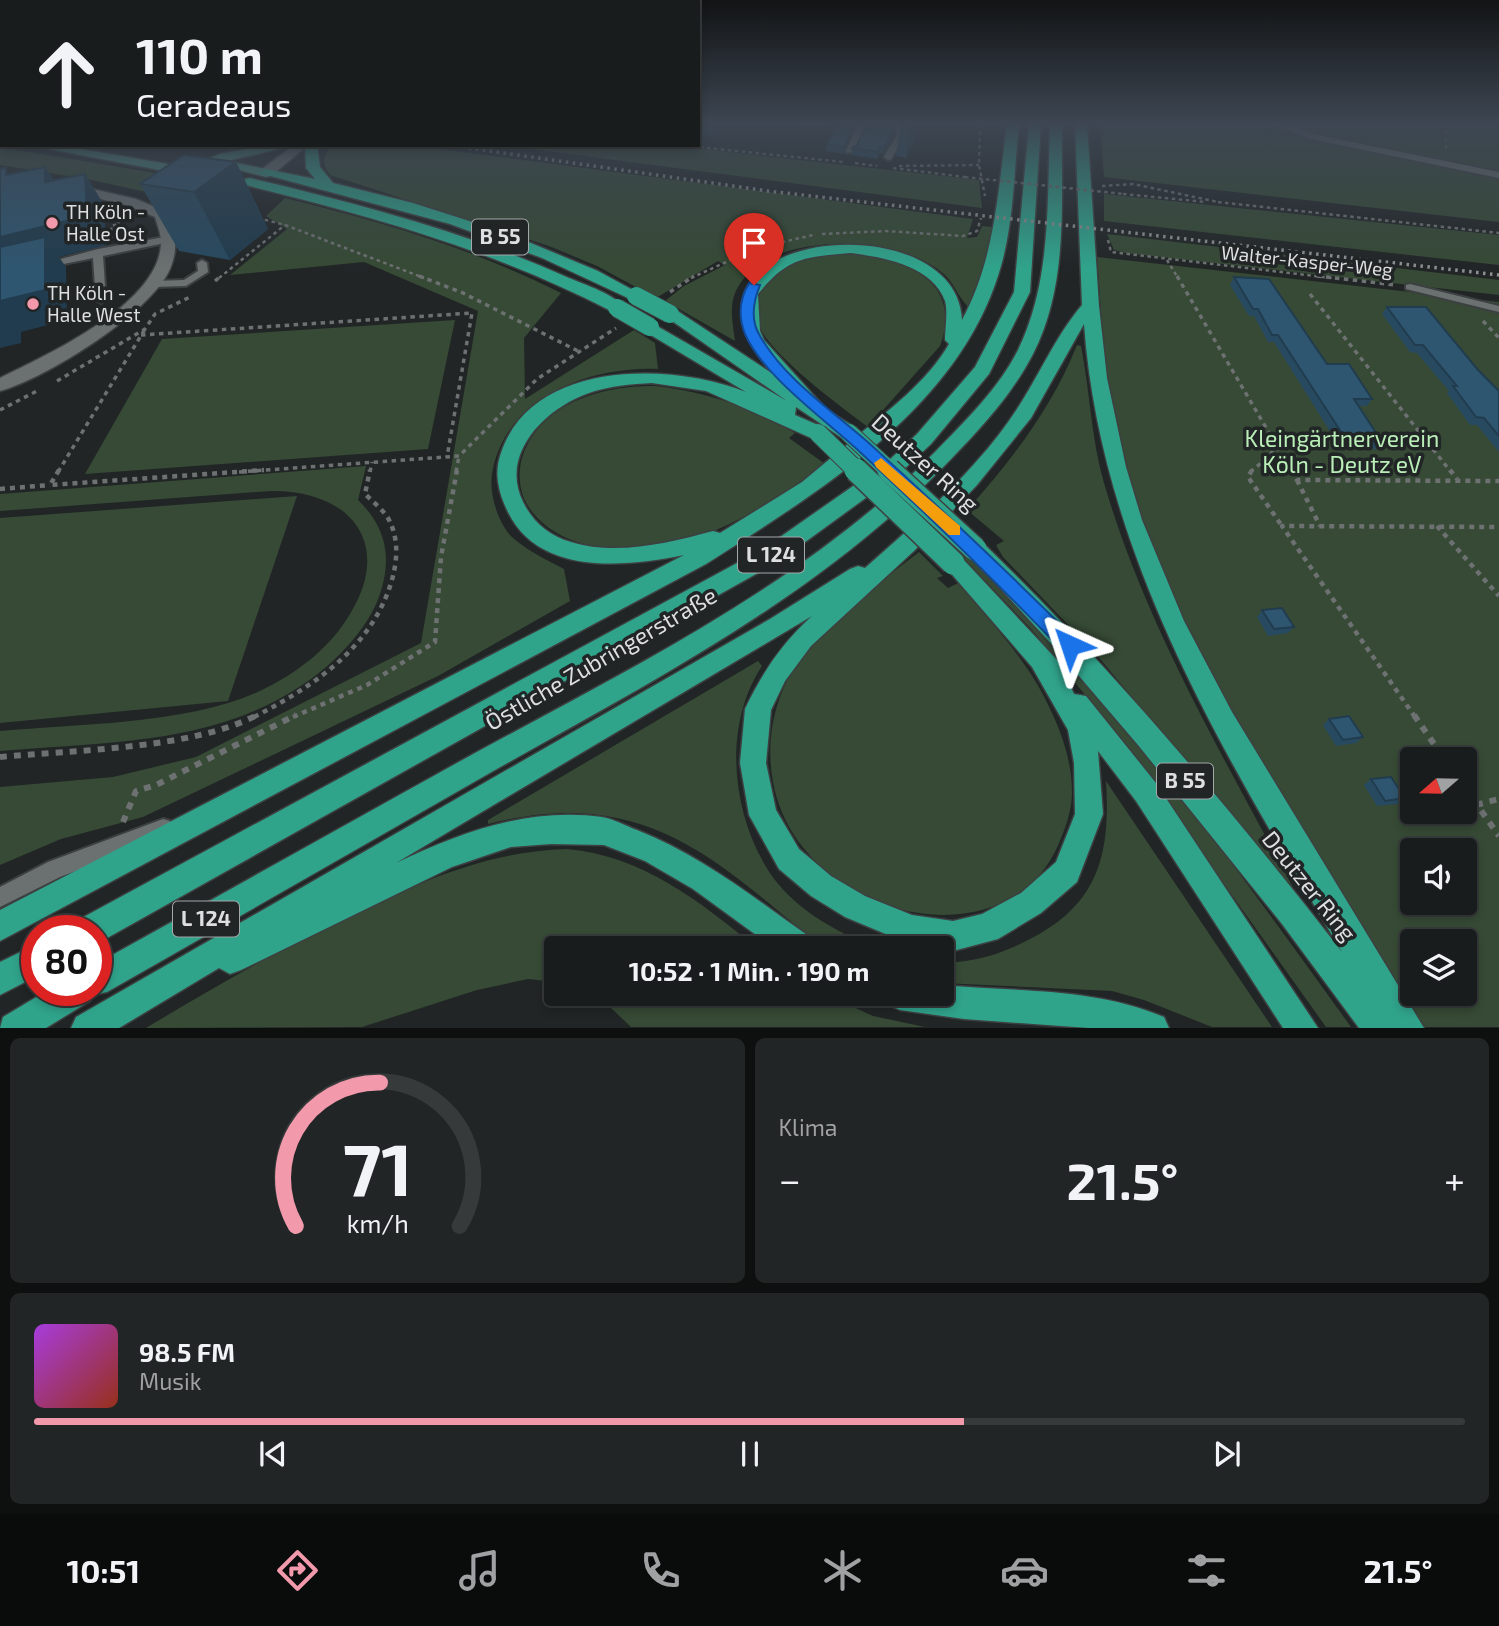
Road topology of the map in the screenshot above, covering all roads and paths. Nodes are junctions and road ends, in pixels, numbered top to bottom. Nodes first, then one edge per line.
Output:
1 (166, 172) edge
2 (261, 172) edge
3 (317, 172) edge
4 (920, 172) edge
5 (1008, 172) edge
6 (1031, 172) edge
7 (1053, 172) edge
8 (1083, 172) edge
9 (266, 173) junction
10 (55, 186) edge
11 (328, 186) junction
12 (244, 188) junction
13 (1102, 196) dead end
14 (1218, 202) junction
15 (178, 211) edge
16 (162, 215) junction
17 (248, 216) dead end
18 (285, 225) junction
19 (1104, 228) dead end
20 (1499, 233) edge
21 (170, 239) junction
22 (98, 253) junction
23 (1166, 260) junction
24 (202, 263) dead end
25 (37, 267) edge
26 (153, 284) junction
27 (1410, 287) joint
28 (205, 288) dead end
29 (1310, 294) dead end
30 (194, 295) dead end
31 (101, 300) dead end
32 (1090, 306) junction
33 (1499, 309) edge
34 (620, 316) junction
35 (145, 329) junction
36 (141, 335) junction
37 (578, 351) junction
38 (950, 359) junction
39 (55, 382) dead end
40 (0, 384) edge
41 (44, 387) dead end
42 (0, 410) edge
43 (824, 423) junction
44 (1275, 442) junction
45 (459, 456) junction
46 (447, 457) junction
47 (372, 462) junction
48 (1297, 480) junction
49 (1457, 480) junction
50 (1499, 481) edge
51 (50, 485) junction
52 (0, 489) edge
53 (754, 523) junction
54 (1282, 526) junction
55 (1321, 526) junction
56 (1437, 526) junction
57 (1499, 527) edge
58 (907, 544) junction
59 (964, 556) junction
60 (1499, 596) edge
61 (1041, 660) junction
62 (1436, 747) edge
63 (0, 757) edge
64 (1499, 799) edge
65 (236, 803) junction
66 (1477, 805) edge
67 (1477, 806) edge
68 (1499, 836) edge
69 (113, 846) junction
70 (0, 897) edge
71 (112, 919) edge
72 (0, 926) edge
73 (782, 936) edge
74 (21, 968) edge
75 (112, 972) edge
76 (0, 979) edge
77 (954, 1004) edge
78 (51, 1006) edge
79 (14, 1027) edge
80 (88, 1027) edge
81 (1153, 1027) edge
82 (1302, 1027) edge
83 (1379, 1027) edge
84 (1408, 1027) edge

1 - 12 main road, Deutzer Ring / B 55
2 - 9 main road, Deutzer Ring / B 55
3 - 11 highway
4 - 14 path, bridge
5 - 38 highway
6 - 71 highway, Östliche Zubringerstraße / L 124
7 - 75 highway, Östliche Zubringerstraße / L 124
8 - 32 highway
9 - 11 highway, Deutzer Ring / B 55
9 - 12 street
10 - 16 street
11 - 43 highway, Deutzer Ring / B 55, bridge
12 - 34 highway, Deutzer Ring / B 55
13 - 14 path
14 - 20 path
15 - 16 street
16 - 21 street
17 - 18 path
18 - 28 path
18 - 37 path
19 - 23 path, Walter-Kasper-Weg
21 - 22 lane
21 - 26 street
22 - 25 lane
22 - 31 lane
23 - 27 path, Walter-Kasper-Weg
23 - 44 path
24 - 26 lane
26 - 40 street
27 - 33 lane
29 - 49 path
30 - 35 path
32 - 58 highway, L 124
32 - 84 highway
34 - 37 path
34 - 43 highway, Deutzer Ring / B 55, bridge
35 - 36 path
35 - 39 path
36 - 46 path
36 - 51 path
37 - 45 path
38 - 43 highway
38 - 53 highway
41 - 42 path
43 - 53 highway
43 - 59 highway, Deutzer Ring / B 55, bridge
44 - 48 path
44 - 54 path
45 - 46 path
45 - 69 path
46 - 47 path
47 - 51 path
47 - 63 path
48 - 49 path
48 - 55 path
49 - 50 path
51 - 52 path
53 - 65 highway, L 124
54 - 55 path
54 - 62 path
55 - 56 path
56 - 57 path
56 - 60 path
58 - 61 highway
58 - 80 highway, L 124
59 - 61 highway, Deutzer Ring / B 55
59 - 83 highway, Deutzer Ring / B 55
61 - 82 highway, Deutzer Ring / B 55
64 - 66 path
65 - 69 lane
65 - 72 highway, L 124
67 - 68 path
69 - 70 lane
73 - 80 highway
74 - 76 highway
77 - 81 highway
78 - 79 highway

